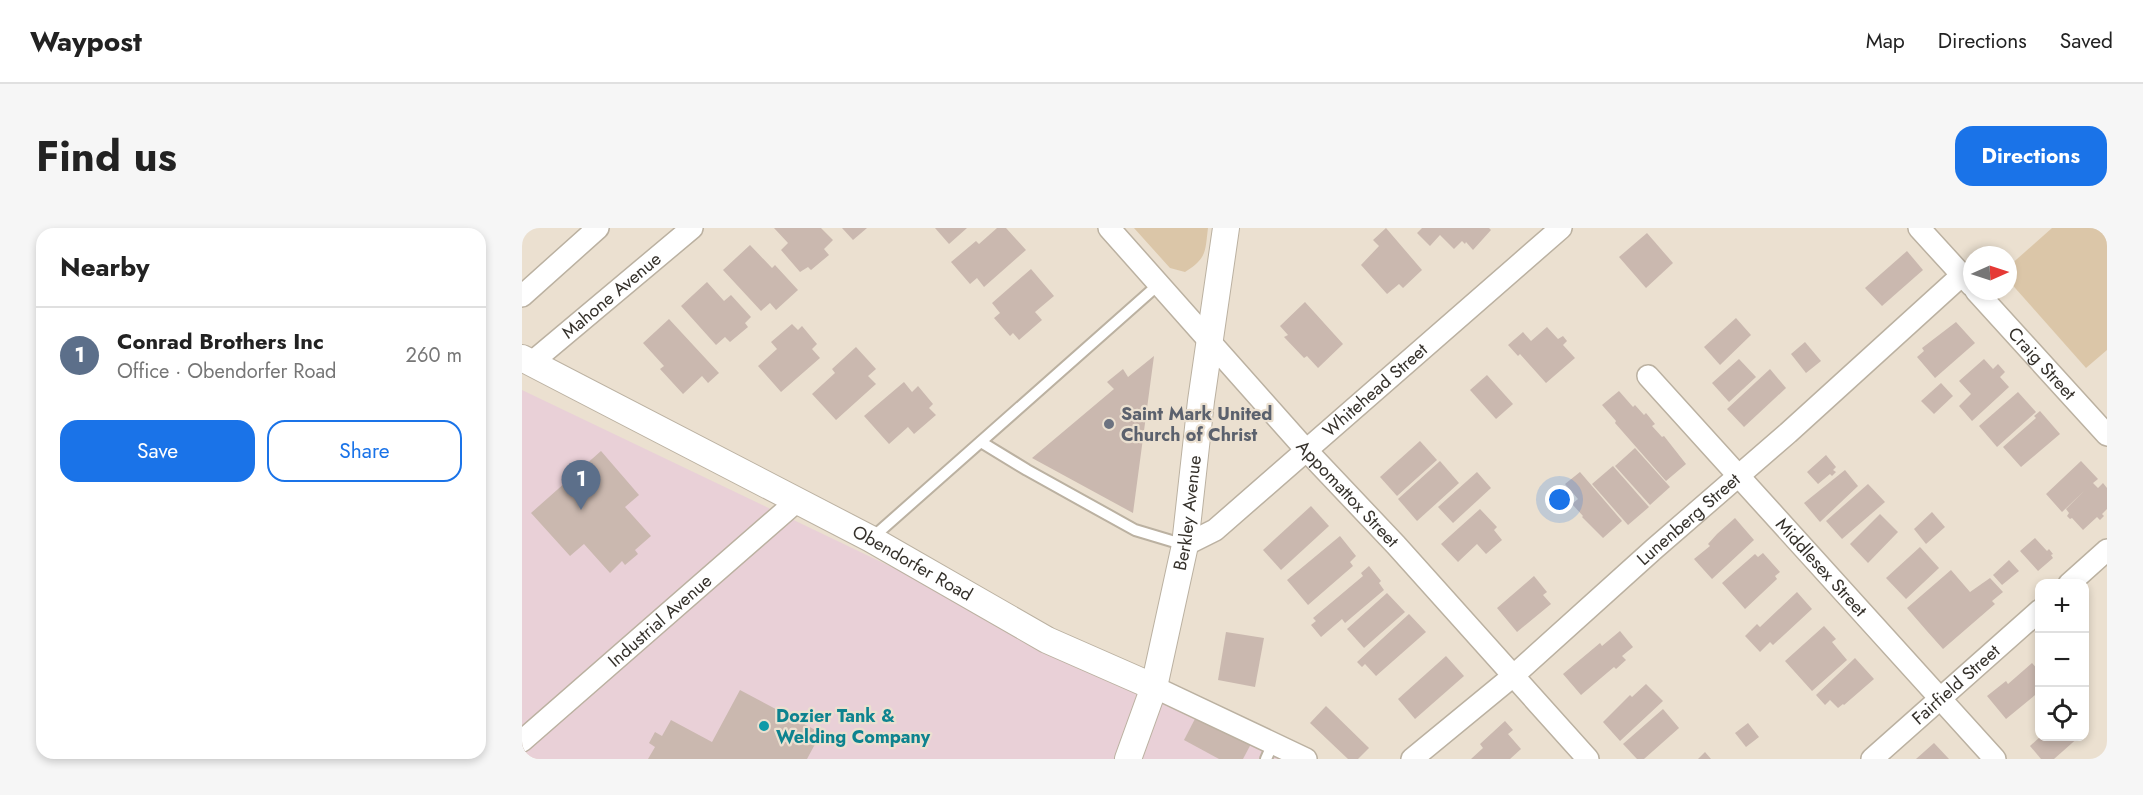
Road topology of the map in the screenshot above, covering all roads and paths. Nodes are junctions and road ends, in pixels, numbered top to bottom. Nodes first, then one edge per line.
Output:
1 (598, 228) edge
2 (692, 228) edge
3 (1109, 228) edge
4 (1226, 228) edge
5 (1561, 228) edge
6 (1919, 228) edge
7 (1963, 277) edge
8 (1159, 284) junction
9 (1963, 284) edge
10 (522, 296) edge
11 (1984, 300) edge
12 (1211, 344) junction
13 (526, 361) edge
14 (1648, 376) dead end
15 (2107, 435) edge
16 (981, 442) junction
17 (1307, 451) junction
18 (1738, 477) junction
19 (797, 501) junction
20 (871, 539) junction
21 (1185, 545) junction
22 (2107, 550) edge
23 (2075, 579) edge
24 (2035, 614) edge
25 (1513, 676) junction
26 (1154, 687) junction
27 (1940, 699) junction
28 (522, 741) edge
29 (1269, 751) edge
30 (1128, 759) edge
31 (1306, 759) edge
32 (1412, 759) edge
33 (1588, 759) edge
34 (1872, 759) edge
35 (1995, 759) edge

1 - 10 street
2 - 13 street, Mahone Avenue
3 - 8 street, Appomattox Street
4 - 12 street, Berkley Avenue
5 - 17 street, Whitehead Street
6 - 7 street
8 - 12 street, Appomattox Street
8 - 16 lane
9 - 18 street, Lunenberg Street
11 - 15 street, Craig Street
12 - 17 street, Appomattox Street
12 - 21 street, Berkley Avenue
13 - 19 street, Obendorfer Road
14 - 18 street, Middlesex Street
16 - 20 lane
16 - 21 lane
17 - 21 street, Whitehead Street
17 - 25 street, Appomattox Street
18 - 25 street, Lunenberg Street
18 - 27 street, Middlesex Street
19 - 20 street, Obendorfer Road
19 - 28 street, Industrial Avenue
20 - 26 street, Obendorfer Road
21 - 26 street, Berkley Avenue
22 - 23 street
24 - 27 street, Fairfield Street
25 - 32 street, Lunenberg Street
25 - 33 street, Appomattox Street
26 - 29 street, Obendorfer Road
26 - 30 street, Berkley Avenue
27 - 34 street, Fairfield Street
27 - 35 street, Middlesex Street
29 - 31 street, Obendorfer Road

